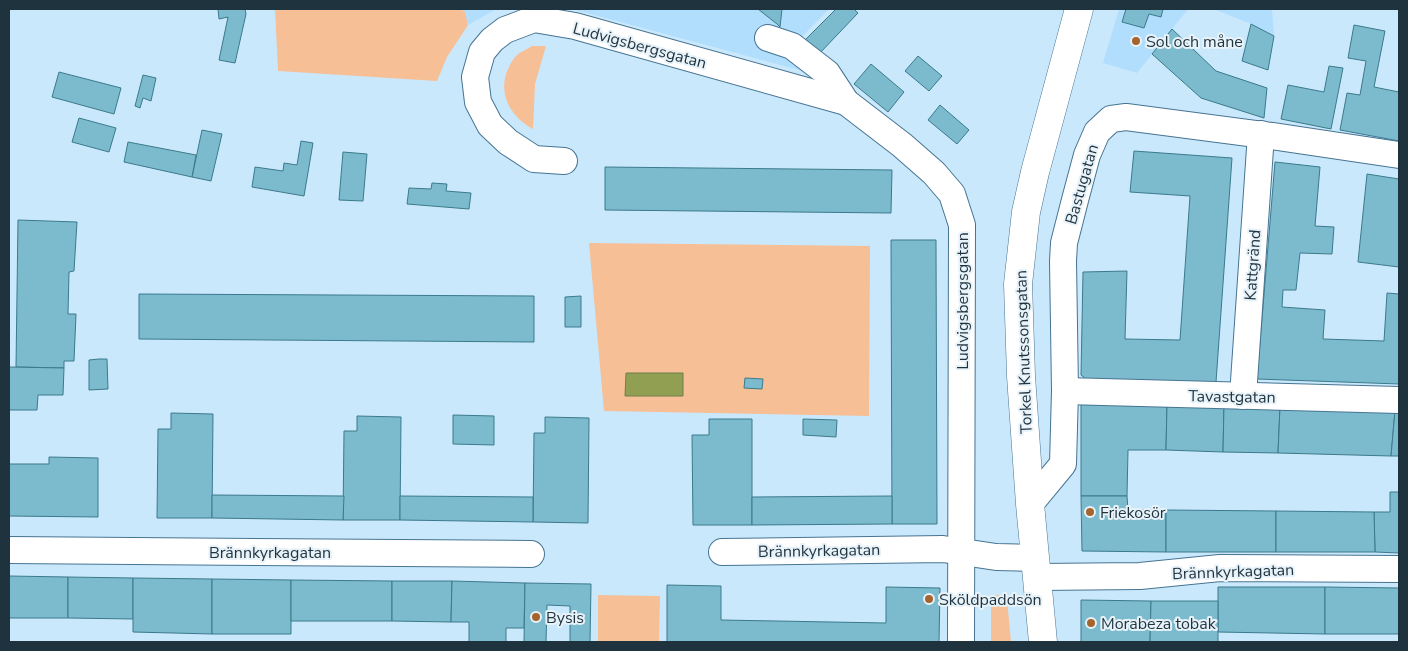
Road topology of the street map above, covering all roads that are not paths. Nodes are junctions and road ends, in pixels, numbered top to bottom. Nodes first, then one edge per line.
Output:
1 (1079, 9) edge
2 (768, 38) dead end
3 (846, 102) junction
4 (1261, 134) junction
5 (1399, 156) edge
6 (564, 162) dead end
7 (1065, 391) junction
8 (1243, 396) junction
9 (1399, 400) edge
10 (1030, 504) junction
11 (9, 550) edge
12 (962, 551) junction
13 (722, 552) dead end
14 (532, 554) dead end
15 (1036, 568) junction
16 (1399, 569) edge
17 (961, 642) edge
18 (1043, 642) edge

1 - 10 street, Torkel Knutssonsgatan
2 - 3 street, Ludvigsbergsgatan
3 - 6 street, Ludvigsbergsgatan
3 - 12 street, Ludvigsbergsgatan
4 - 5 street, Bastugatan
4 - 7 street, Bastugatan
4 - 8 street, Kattgränd
7 - 8 street, Tavastgatan
7 - 10 street, Bastugatan
8 - 9 street, Tavastgatan
10 - 15 street, Torkel Knutssonsgatan
11 - 14 street, Brännkyrkagatan
12 - 13 street, Brännkyrkagatan
12 - 15 street, Brännkyrkagatan
12 - 17 street, Ludvigsbergsgatan
15 - 16 street, Brännkyrkagatan
15 - 18 street, Torkel Knutssonsgatan

